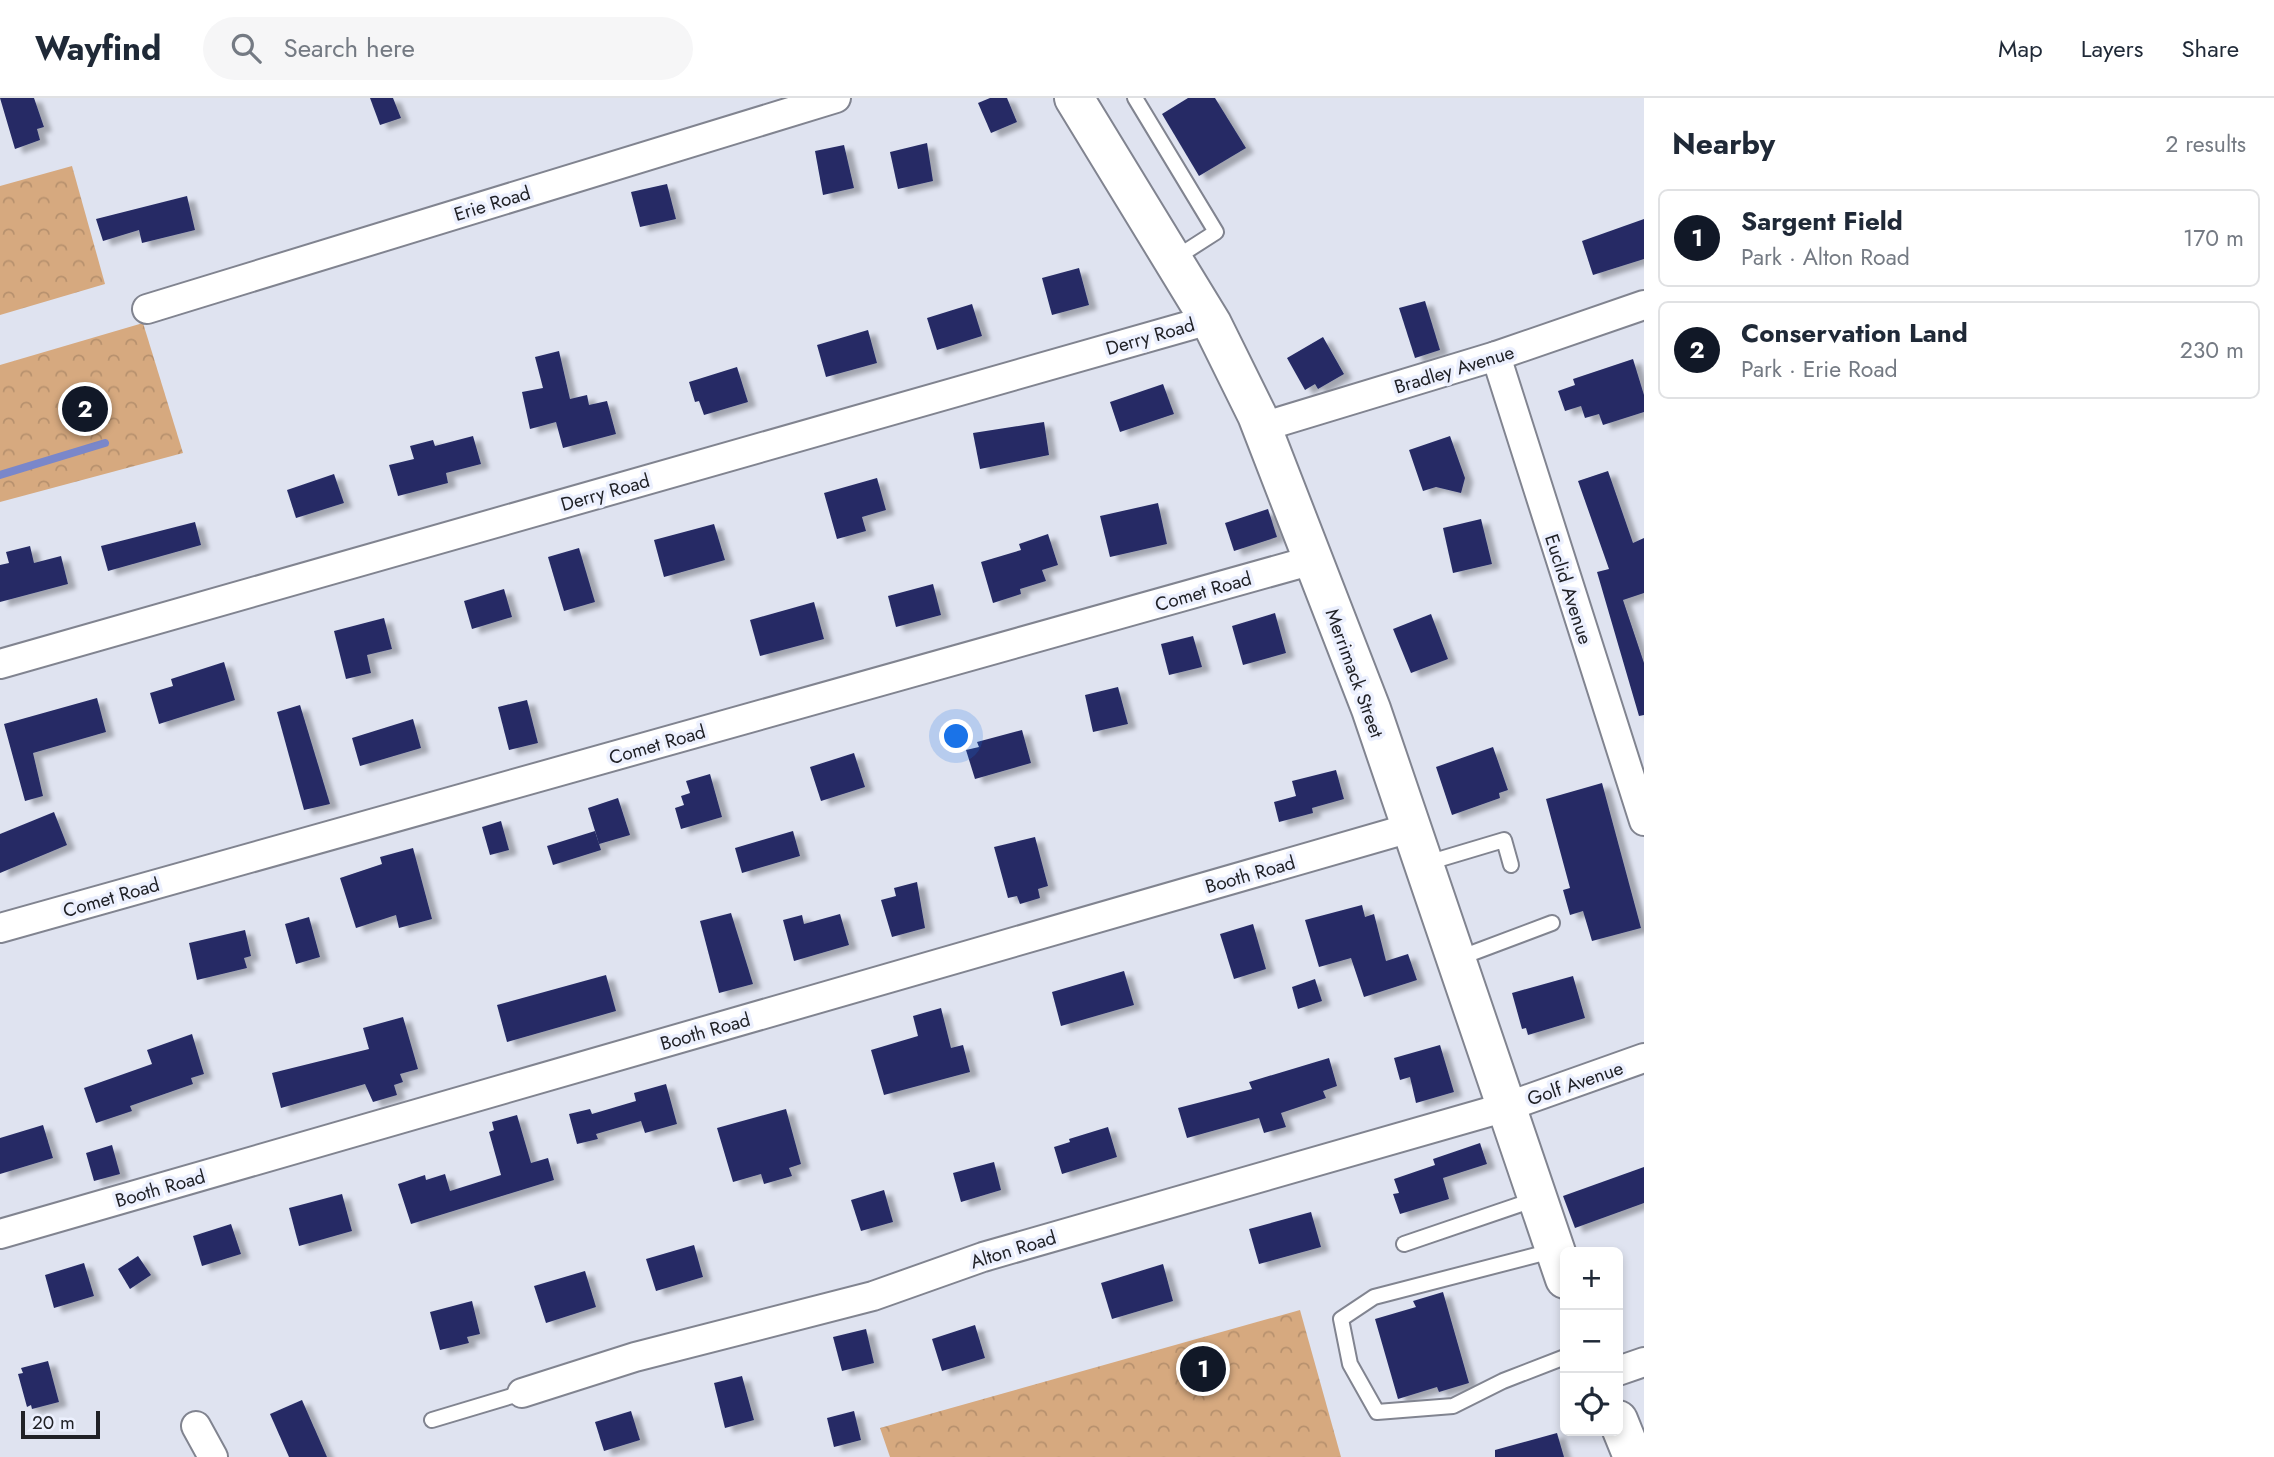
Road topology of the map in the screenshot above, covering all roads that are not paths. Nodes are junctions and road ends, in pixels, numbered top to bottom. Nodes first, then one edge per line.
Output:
1 (836, 98) edge
2 (1135, 98) edge
3 (1082, 104) edge
4 (1172, 260) junction
5 (1644, 305) edge
6 (147, 309) dead end
7 (1209, 320) junction
8 (1496, 356) junction
9 (1262, 427) junction
10 (1313, 560) junction
11 (0, 664) edge
12 (1644, 821) edge
13 (1410, 828) junction
14 (1422, 864) junction
15 (1511, 865) dead end
16 (1552, 923) dead end
17 (0, 928) edge
18 (1454, 960) junction
19 (1644, 1058) edge
20 (1506, 1107) junction
21 (1538, 1199) junction
22 (0, 1234) edge
23 (1404, 1244) dead end
24 (1560, 1265) edge
25 (1560, 1359) edge
26 (1644, 1362) edge
27 (1623, 1369) edge
28 (522, 1393) joint
29 (432, 1420) dead end
30 (196, 1426) dead end
31 (1623, 1432) edge
32 (213, 1457) edge
33 (1633, 1457) edge

1 - 6 street, Erie Road
2 - 4 lane
3 - 4 main road, Merrimack Street
4 - 7 main road, Merrimack Street
5 - 8 street, Bradley Avenue
7 - 9 main road, Merrimack Street
7 - 11 street, Derry Road
8 - 9 street, Bradley Avenue
8 - 12 street, Euclid Avenue
9 - 10 main road, Merrimack Street
10 - 13 main road, Merrimack Street
10 - 17 street, Comet Road
13 - 14 main road, Merrimack Street
13 - 22 street, Booth Road
14 - 15 lane
14 - 18 main road, Merrimack Street
16 - 18 lane
18 - 20 main road, Merrimack Street
19 - 20 street, Golf Avenue
20 - 21 main road, Merrimack Street
20 - 28 street, Alton Road
21 - 23 lane
21 - 24 main road, Merrimack Street
24 - 25 lane
26 - 27 street
28 - 29 lane
30 - 32 street
31 - 33 main road

